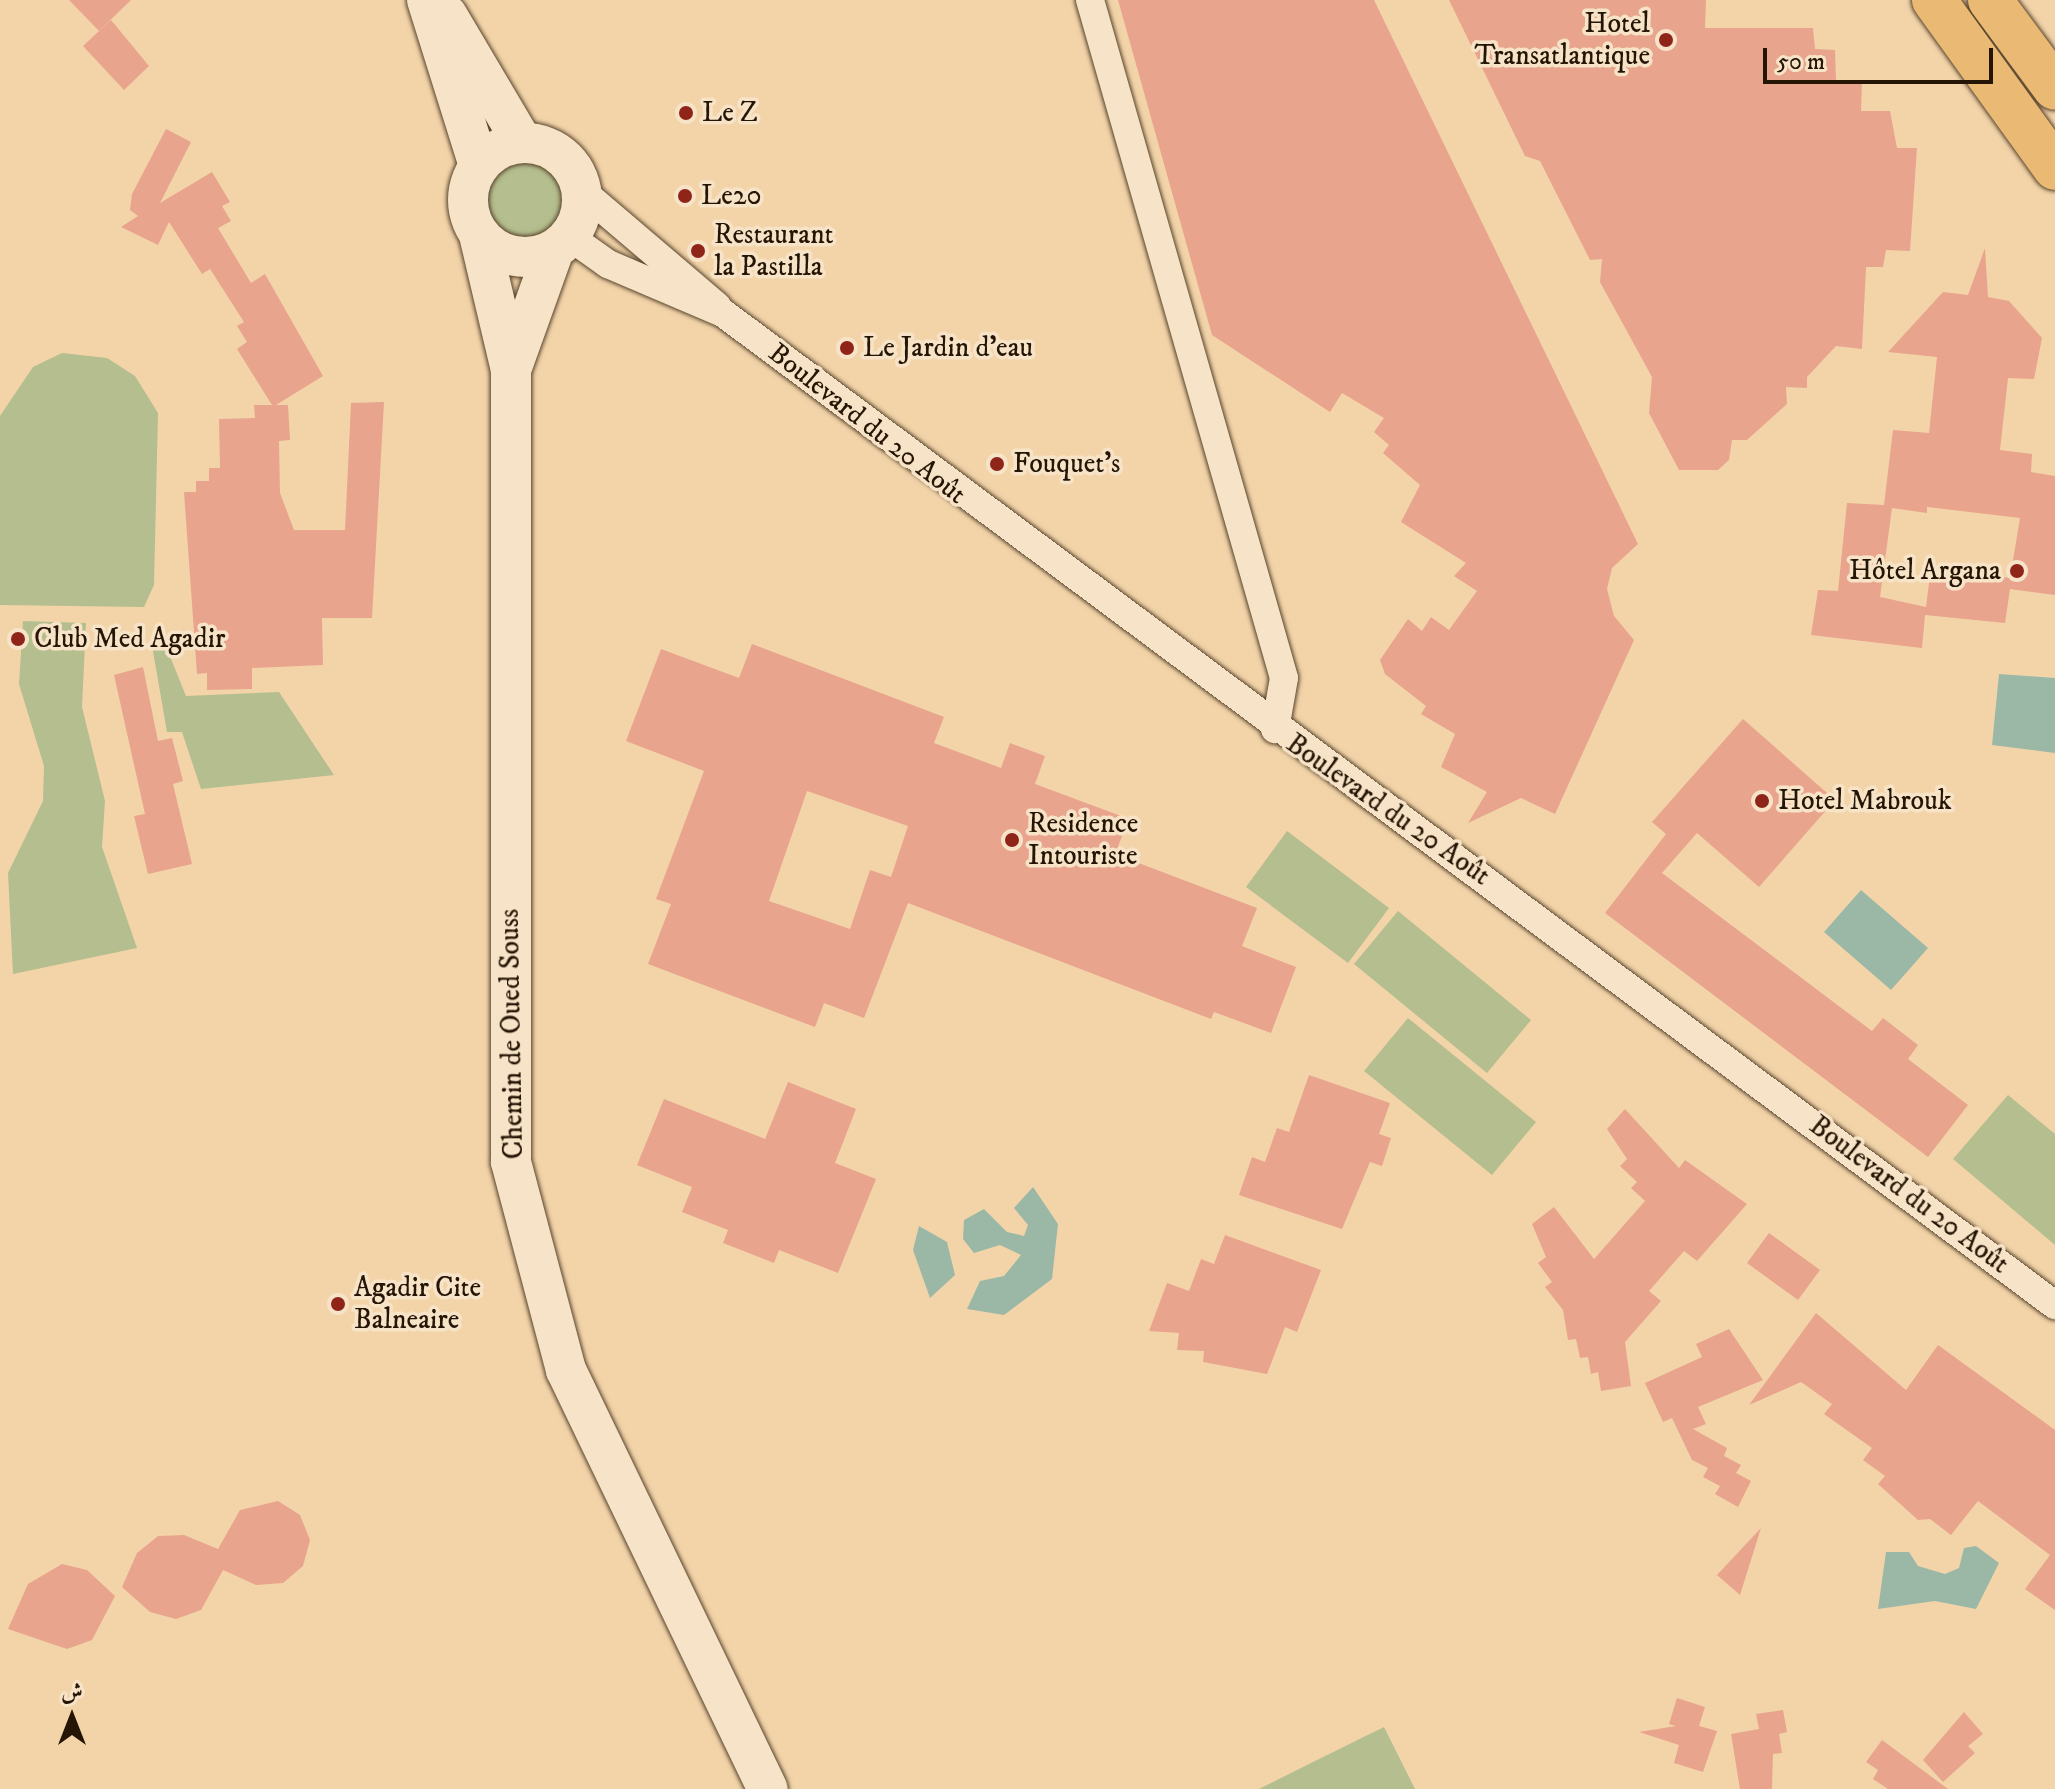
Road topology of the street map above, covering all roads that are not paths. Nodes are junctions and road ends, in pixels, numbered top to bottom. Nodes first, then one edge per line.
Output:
1 (428, 0) edge
2 (1090, 0) edge
3 (1934, 0) edge
4 (1990, 0) edge
5 (2055, 88) edge
6 (522, 142) junction
7 (479, 166) junction
8 (2055, 168) edge
9 (583, 192) junction
10 (479, 235) junction
11 (562, 243) junction
12 (723, 313) junction
13 (511, 370) junction
14 (1275, 729) junction
15 (2055, 1305) edge
16 (768, 1789) edge

1 - 6 street
1 - 7 street
2 - 14 street
3 - 8 main road
4 - 5 main road
6 - 7 street
6 - 9 street
7 - 10 street
9 - 11 street
9 - 12 street, Boulevard du 20 Août
10 - 11 street
10 - 13 street, Chemin de Oued Souss
11 - 12 street, Boulevard du 20 Août
11 - 13 street, Chemin de Oued Souss
12 - 14 street, Boulevard du 20 Août
13 - 16 street, Chemin de Oued Souss
14 - 15 street, Boulevard du 20 Août

